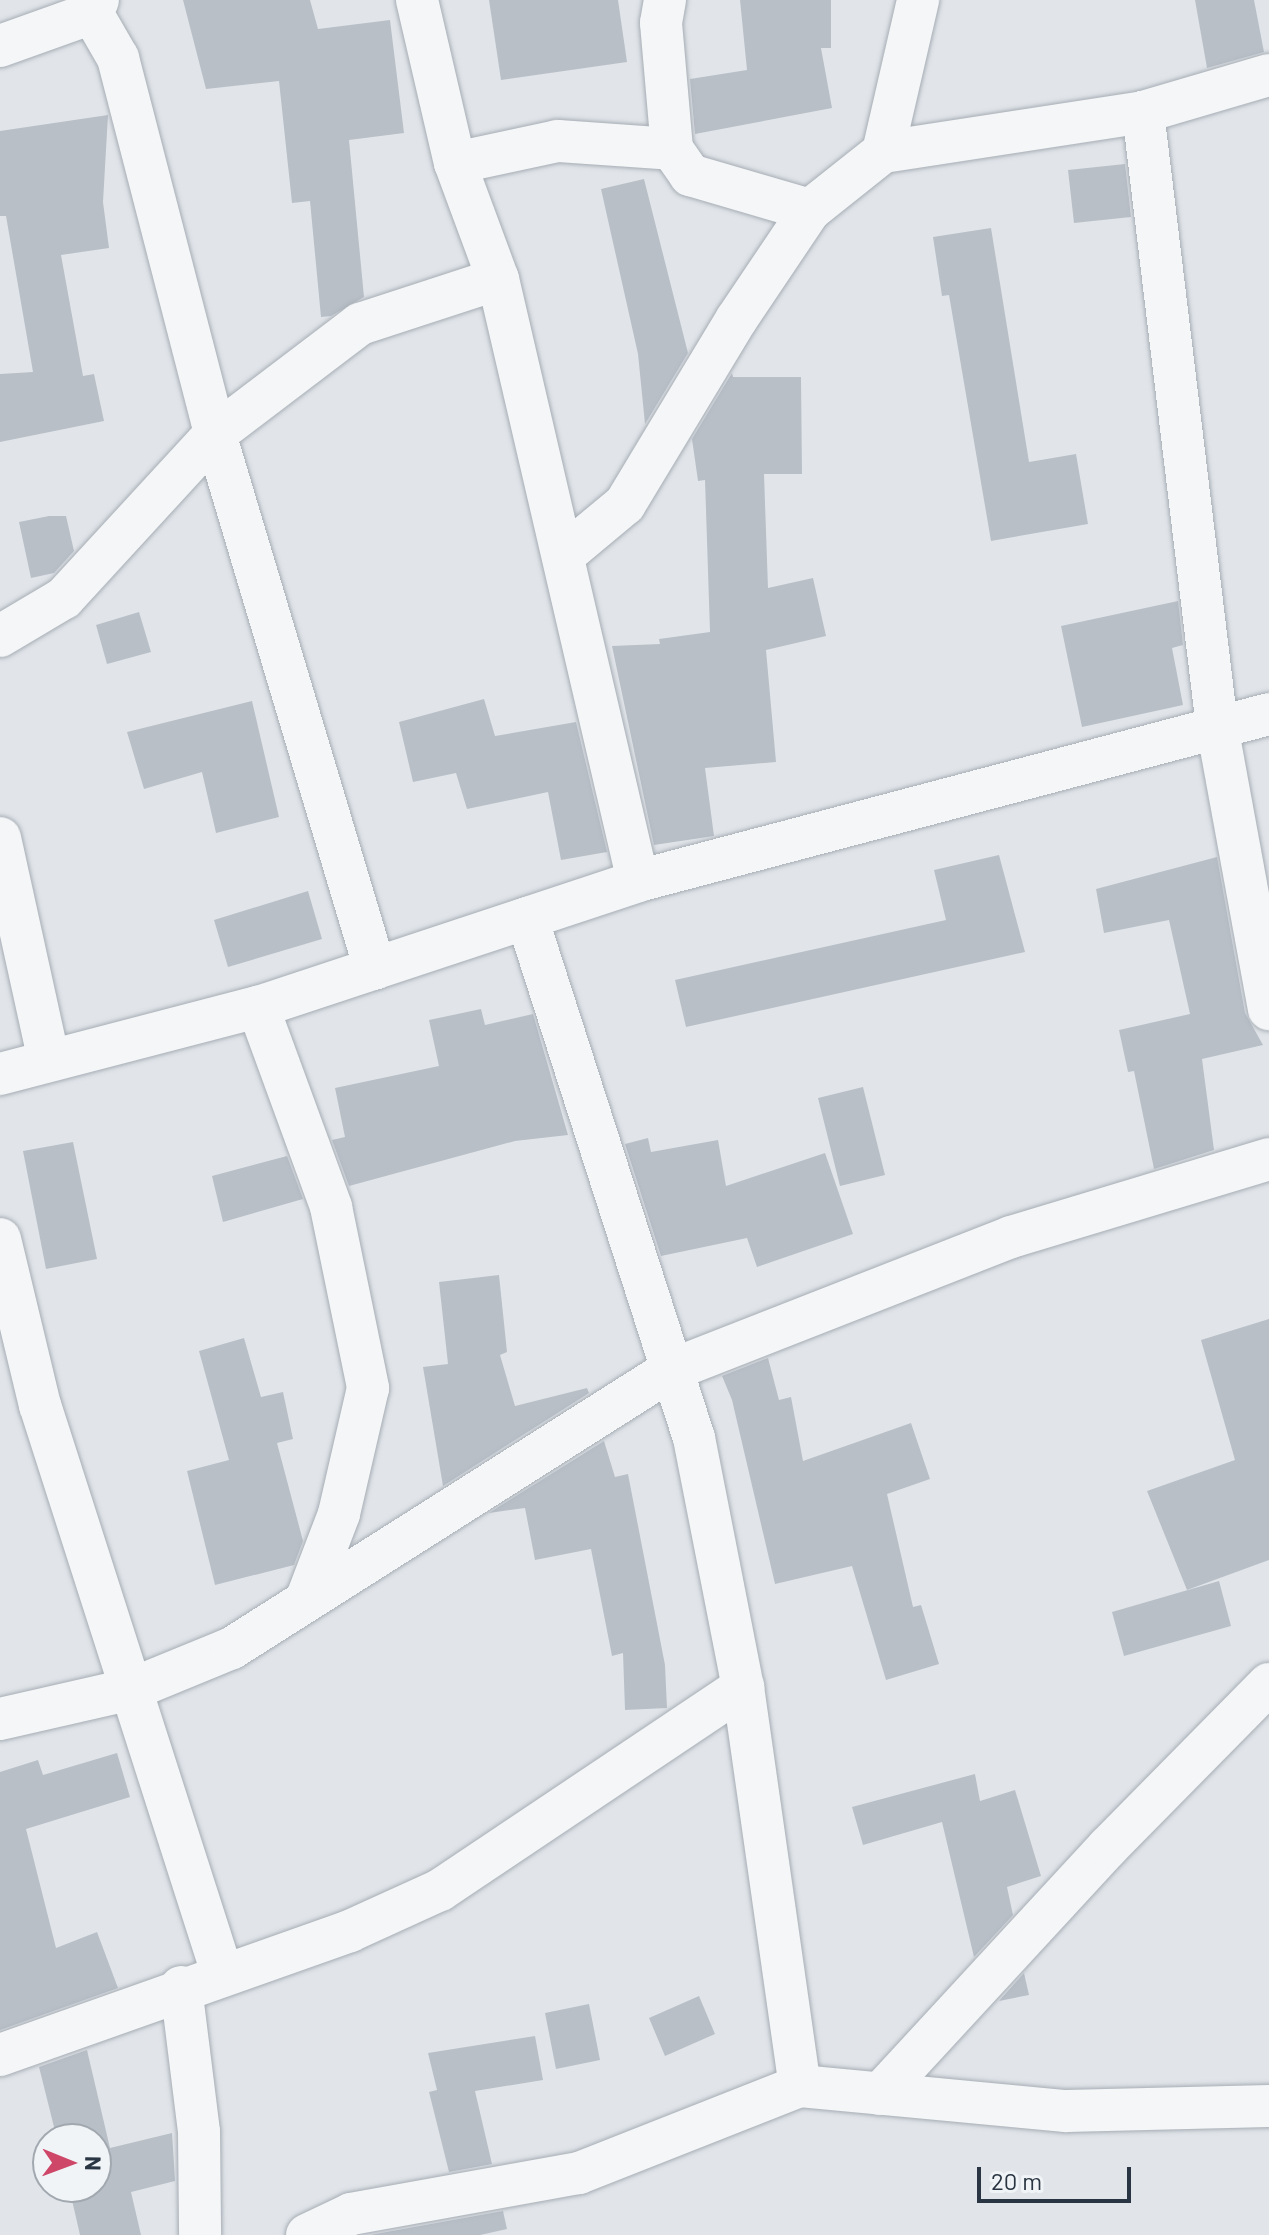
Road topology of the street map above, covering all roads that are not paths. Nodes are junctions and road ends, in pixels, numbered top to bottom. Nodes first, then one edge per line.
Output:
1 (417, 0) edge
2 (665, 0) edge
3 (918, 0) edge
4 (95, 6) edge
5 (0, 46) edge
6 (1269, 75) edge
7 (1143, 112) junction
8 (672, 149) junction
9 (883, 152) junction
10 (455, 163) junction
11 (810, 210) junction
12 (498, 279) junction
13 (215, 434) junction
14 (565, 554) junction
15 (0, 636) edge
16 (1269, 714) edge
17 (1217, 726) junction
18 (0, 838) edge
19 (638, 881) junction
20 (527, 918) junction
21 (375, 969) junction
22 (258, 1007) junction
23 (1269, 1009) edge
24 (49, 1060) junction
25 (0, 1074) edge
26 (1269, 1159) edge
27 (0, 1239) edge
28 (669, 1371) junction
29 (307, 1598) junction
30 (1269, 1684) edge
31 (743, 1687) junction
32 (132, 1689) junction
33 (0, 1719) edge
34 (222, 1973) junction
35 (181, 1987) junction
36 (0, 2055) edge
37 (800, 2086) junction
38 (880, 2094) junction
39 (1269, 2106) edge
40 (200, 2235) edge
41 (307, 2235) edge

1 - 10 street
2 - 8 street
3 - 9 street
4 - 5 street
4 - 13 street
6 - 7 street
7 - 9 street
7 - 17 street
8 - 10 street
8 - 11 street
9 - 11 street
10 - 12 street
11 - 14 street
12 - 13 street
12 - 14 street
13 - 15 street
13 - 21 street
14 - 19 street
16 - 17 street
17 - 19 street
17 - 23 street
18 - 24 street
19 - 20 street
20 - 21 street
20 - 28 street
21 - 22 street
22 - 24 street
22 - 29 street
24 - 25 street
26 - 28 street
27 - 32 street
28 - 29 street
28 - 31 street
29 - 32 street
30 - 38 street
31 - 34 street
31 - 37 street
32 - 33 street
32 - 34 street
34 - 35 street
35 - 36 street
35 - 40 street
37 - 38 street
37 - 41 street
38 - 39 street

